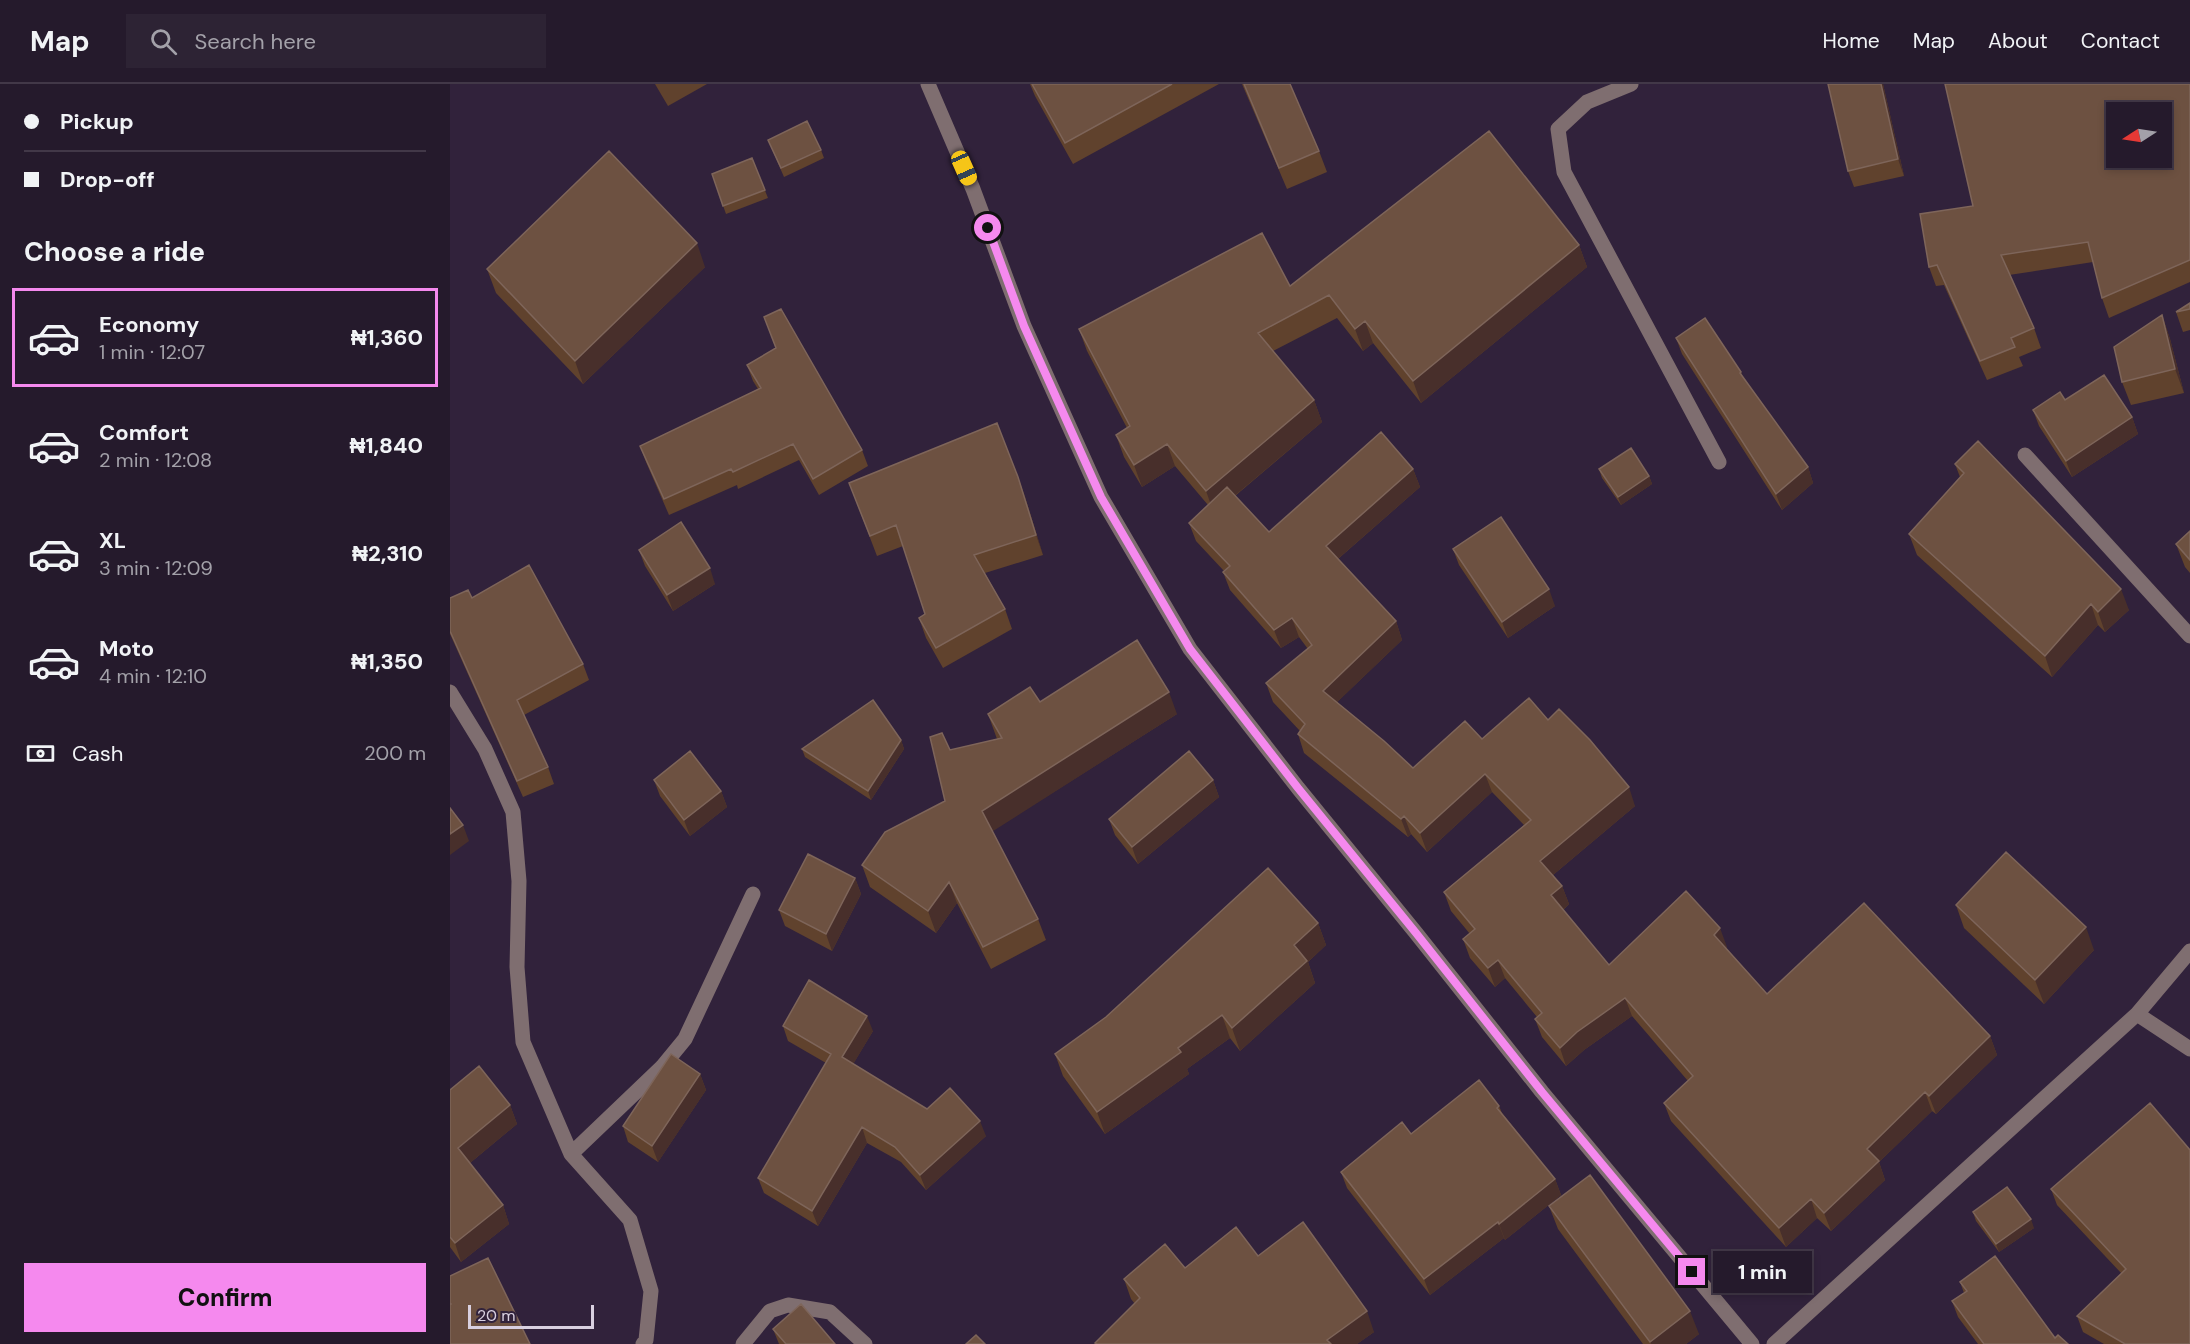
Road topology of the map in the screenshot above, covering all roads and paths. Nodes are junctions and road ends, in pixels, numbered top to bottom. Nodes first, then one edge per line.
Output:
1 (928, 84) edge
2 (1631, 84) edge
3 (2025, 455) dead end
4 (1719, 462) dead end
5 (2190, 636) edge
6 (450, 692) edge
7 (753, 894) dead end
8 (2190, 951) edge
9 (2137, 1014) junction
10 (2190, 1049) edge
11 (571, 1154) junction
12 (643, 1344) edge
13 (743, 1344) edge
14 (865, 1344) edge
15 (1752, 1344) edge
16 (1774, 1344) edge

1 - 15 street
2 - 4 street
3 - 5 street
6 - 11 street
7 - 11 street
8 - 9 street
9 - 10 street
9 - 16 street
11 - 12 street
13 - 14 street

